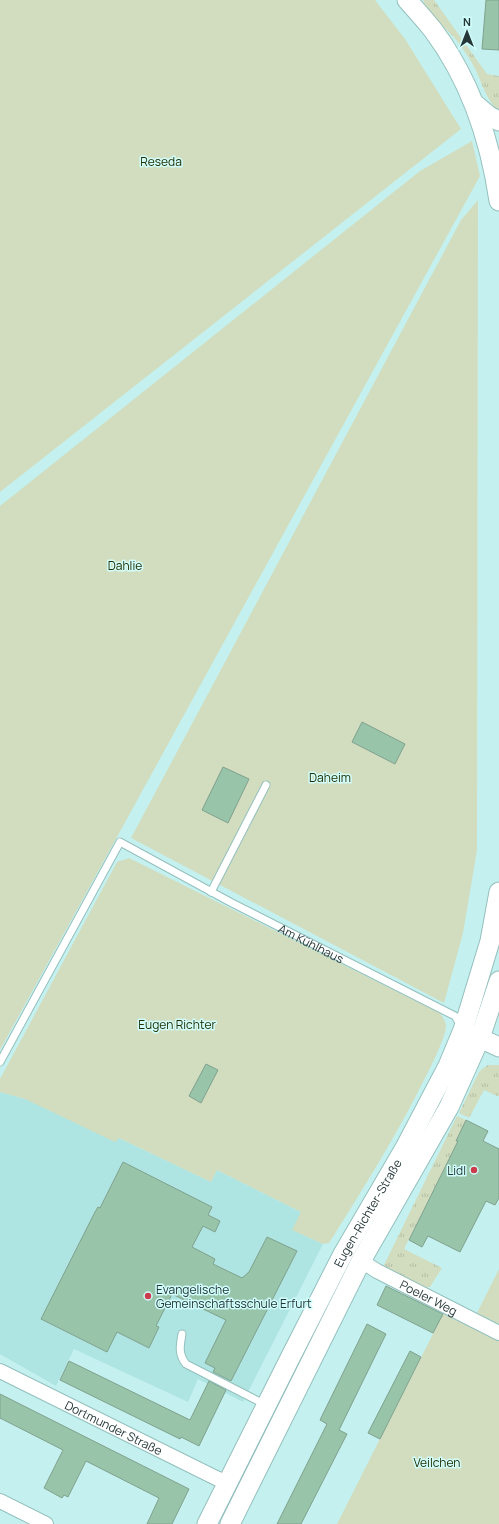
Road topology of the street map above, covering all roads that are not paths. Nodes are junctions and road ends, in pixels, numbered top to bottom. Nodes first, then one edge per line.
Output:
1 (407, 0) edge
2 (476, 106) junction
3 (499, 121) edge
4 (499, 201) edge
5 (266, 785) dead end
6 (211, 892) junction
7 (499, 892) edge
8 (499, 982) edge
9 (463, 1030) junction
10 (480, 1038) junction
11 (499, 1047) edge
12 (0, 1062) edge
13 (361, 1260) junction
14 (499, 1333) edge
15 (182, 1334) dead end
16 (0, 1371) edge
17 (267, 1405) junction
18 (228, 1483) junction
19 (0, 1501) edge
20 (46, 1524) edge
21 (208, 1524) edge
22 (230, 1524) edge

1 - 2 main road
2 - 3 main road
2 - 4 main road
5 - 6 lane
6 - 9 lane, Am Kühlhaus
6 - 12 lane, Am Kühlhaus
7 - 9 main road, Eugen-Richter-Straße
8 - 10 main road, Eugen-Richter-Straße
9 - 10 main road, Am Kühlhaus
9 - 17 main road, Eugen-Richter-Straße
10 - 11 main road, Am Kühlhaus
10 - 13 main road, Eugen-Richter-Straße
13 - 14 street, Poeler Weg
13 - 22 main road, Eugen-Richter-Straße
15 - 17 lane
16 - 18 street, Dortmunder Straße
17 - 18 main road, Eugen-Richter-Straße
18 - 21 main road, Eugen-Richter-Straße
19 - 20 street

